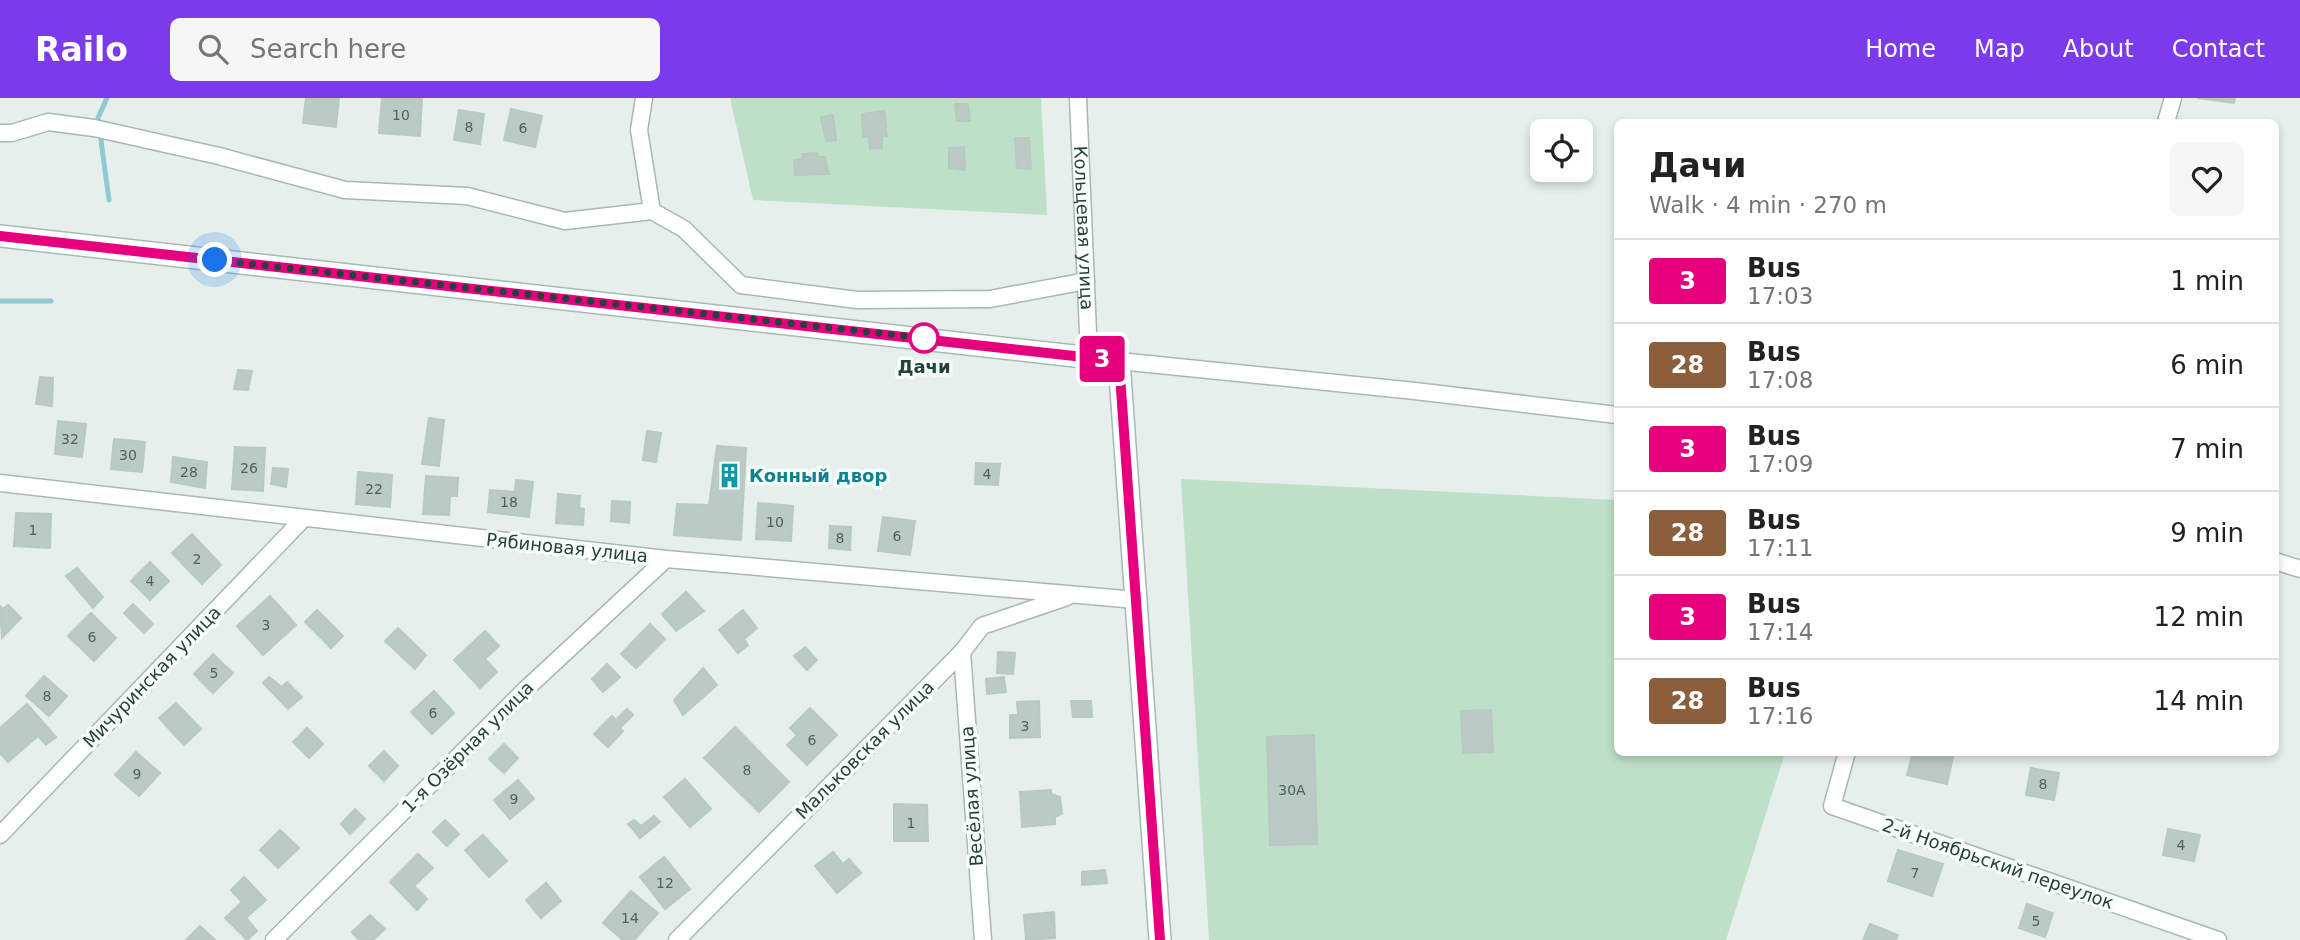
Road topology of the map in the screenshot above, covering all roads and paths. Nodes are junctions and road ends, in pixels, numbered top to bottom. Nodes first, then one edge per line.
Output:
1 (644, 98) edge
2 (1078, 98) edge
3 (2173, 98) edge
4 (2167, 119) edge
5 (0, 133) edge
6 (652, 211) junction
7 (0, 236) edge
8 (1086, 281) junction
9 (1089, 356) junction
10 (1119, 361) junction
11 (1614, 415) edge
12 (0, 483) edge
13 (304, 518) junction
14 (666, 559) junction
15 (2279, 562) edge
16 (2300, 569) edge
17 (1073, 595) junction
18 (1136, 600) junction
19 (962, 652) junction
20 (1846, 756) edge
21 (0, 835) edge
22 (274, 940) edge
23 (677, 940) edge
24 (983, 940) edge
25 (1160, 940) edge
26 (2218, 940) edge

1 - 6 street
2 - 8 street, Кольцевая улица
3 - 4 street
5 - 6 street
6 - 8 street
7 - 9 street
8 - 9 street, Кольцевая улица
9 - 10 street
10 - 11 street
10 - 18 street
12 - 13 street, Рябиновая улица
13 - 14 street, Рябиновая улица
13 - 21 street, Мичуринская улица
14 - 17 street, Рябиновая улица
14 - 22 street, 1-я Озёрная улица
15 - 16 street
17 - 18 street, Рябиновая улица
17 - 19 street, Мальковская улица
18 - 25 street
19 - 23 street, Мальковская улица
19 - 24 street, Весёлая улица
20 - 26 street, 2-й Ноябрьский переулок

